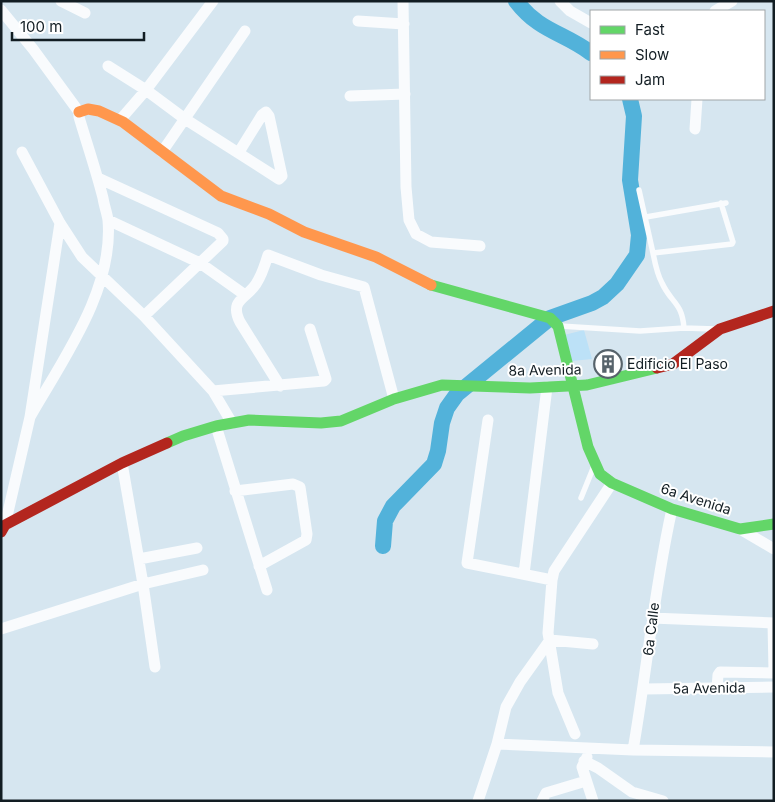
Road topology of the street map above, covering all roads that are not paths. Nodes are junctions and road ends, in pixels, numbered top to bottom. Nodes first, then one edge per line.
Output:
1 (61, 1) edge
2 (403, 1) edge
3 (560, 1) edge
4 (732, 1) edge
5 (210, 2) edge
6 (1, 10) edge
7 (717, 10) edge
8 (86, 13) dead end
9 (358, 21) dead end
10 (590, 21) edge
11 (404, 24) junction
12 (245, 31) dead end
13 (108, 66) dead end
14 (146, 90) junction
15 (404, 94) junction
16 (350, 96) dead end
17 (698, 100) edge
18 (79, 112) junction
19 (185, 119) junction
20 (120, 120) junction
21 (695, 129) dead end
22 (22, 152) dead end
23 (162, 152) junction
24 (239, 152) junction
25 (98, 178) junction
26 (639, 190) dead end
27 (646, 217) junction
28 (108, 220) junction
29 (60, 223) junction
30 (480, 246) dead end
31 (653, 253) junction
32 (200, 263) junction
33 (102, 275) junction
34 (245, 295) junction
35 (774, 311) edge
36 (144, 316) junction
37 (558, 326) junction
38 (684, 328) junction
39 (310, 329) dead end
40 (720, 330) junction
41 (280, 386) junction
42 (547, 387) junction
43 (574, 387) junction
44 (213, 391) junction
45 (394, 399) junction
46 (30, 417) junction
47 (488, 420) dead end
48 (232, 422) junction
49 (216, 426) junction
50 (122, 463) junction
51 (594, 464) junction
52 (612, 484) junction
53 (234, 491) junction
54 (581, 498) dead end
55 (672, 509) junction
56 (774, 524) edge
57 (3, 529) edge
58 (740, 529) junction
59 (197, 548) dead end
60 (774, 549) edge
61 (139, 559) junction
62 (259, 566) junction
63 (203, 570) dead end
64 (524, 574) junction
65 (552, 580) junction
66 (143, 584) junction
67 (266, 590) dead end
68 (652, 618) junction
69 (774, 623) edge
70 (1, 629) edge
71 (550, 640) junction
72 (593, 644) dead end
73 (155, 667) dead end
74 (774, 672) edge
75 (774, 687) edge
76 (717, 688) junction
77 (644, 689) junction
78 (575, 734) dead end
79 (497, 744) junction
80 (591, 748) junction
81 (633, 750) junction
82 (774, 752) edge
83 (584, 760) junction
84 (586, 782) junction
85 (478, 801) edge
86 (542, 801) edge
87 (593, 801) edge
88 (663, 801) edge

1 - 8 street
2 - 11 street
3 - 10 street
4 - 7 street
5 - 14 street
6 - 18 street
9 - 11 street
11 - 15 street
12 - 19 street
13 - 14 street
14 - 19 street
14 - 20 street
15 - 16 street
15 - 30 street
17 - 21 street
18 - 20 street
18 - 25 street
19 - 23 street
19 - 24 street
20 - 23 street
22 - 29 street
23 - 37 street
24 - 24 street
25 - 28 street
25 - 32 street
26 - 27 lane
27 - 31 lane
27 - 31 lane
28 - 32 street
28 - 33 street
29 - 33 street
29 - 46 street
31 - 38 lane
32 - 34 street
32 - 36 street
33 - 36 street
33 - 46 street
34 - 41 street
34 - 45 street
35 - 40 street, 8a Avenida
36 - 44 street
37 - 38 lane
37 - 43 street
38 - 40 lane
39 - 41 street
40 - 43 street, 8a Avenida
41 - 44 street
42 - 43 street, 8a Avenida
42 - 45 street, 8a Avenida
42 - 64 street
43 - 51 street
44 - 48 street
45 - 48 street, 8a Avenida
46 - 57 street
47 - 64 street
48 - 49 street, 8a Avenida
49 - 50 street, 8a Avenida
49 - 53 street
50 - 57 street, 8a Avenida
50 - 61 street
51 - 52 street
51 - 54 lane
52 - 55 street, 6a Avenida
52 - 65 street
53 - 62 street
53 - 62 street
55 - 58 street, 6a Avenida
55 - 68 street, 6a Calle
56 - 58 street, 6a Avenida
58 - 60 street
59 - 61 street
61 - 66 street
62 - 67 street
63 - 66 street
64 - 65 street
65 - 71 street
66 - 70 street
66 - 73 street
68 - 69 street
68 - 77 street, 6a Calle
69 - 74 street
71 - 72 street
71 - 78 street
71 - 79 street
74 - 76 street
75 - 76 street, 5a Avenida
76 - 77 street, 5a Avenida
77 - 81 street, 6a Calle
79 - 80 street
79 - 85 street
80 - 81 street
80 - 83 street
81 - 82 street
83 - 84 street
83 - 88 street
84 - 86 street
84 - 87 street

